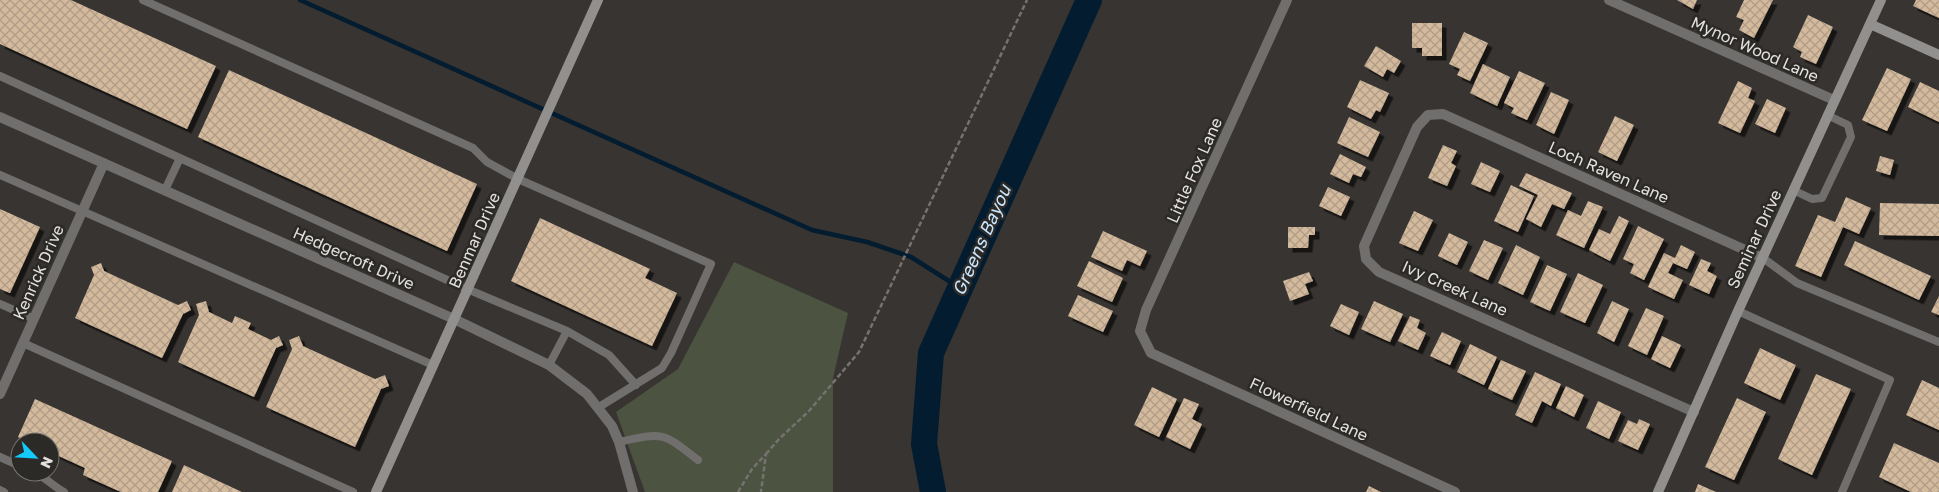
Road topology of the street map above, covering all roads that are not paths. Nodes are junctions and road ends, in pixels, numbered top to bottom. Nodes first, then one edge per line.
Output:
1 (143, 0) edge
2 (598, 0) edge
3 (1287, 0) edge
4 (1609, 0) edge
5 (1881, 0) edge
6 (1870, 24) junction
7 (1939, 55) edge
8 (0, 76) edge
9 (1834, 100) junction
10 (1443, 114) joint
11 (1827, 115) junction
12 (0, 117) edge
13 (180, 158) junction
14 (104, 163) junction
15 (0, 175) edge
16 (518, 179) junction
17 (165, 190) junction
18 (1793, 190) junction
19 (82, 211) junction
20 (1762, 258) junction
21 (468, 290) junction
22 (0, 304) edge
23 (1738, 311) junction
24 (34, 319) junction
25 (454, 319) junction
26 (567, 331) junction
27 (1939, 342) edge
28 (23, 343) junction
29 (1151, 353) joint
30 (433, 365) junction
31 (549, 365) junction
32 (636, 384) junction
33 (0, 394) edge
34 (599, 407) junction
35 (1694, 412) junction
36 (619, 442) junction
37 (698, 460) dead end
38 (49, 482) edge
39 (0, 490) edge
40 (4, 492) edge
41 (64, 492) edge
42 (353, 492) edge
43 (376, 492) edge
44 (633, 492) edge
45 (1455, 492) edge
46 (1658, 492) edge
47 (1842, 492) edge

1 - 16 lane
2 - 16 street, Benmar Drive
3 - 29 street, Little Fox Lane
4 - 9 street, Mynor Wood Lane
5 - 6 street, Seminar Drive
6 - 7 street
6 - 9 street, Seminar Drive
8 - 13 lane
9 - 11 street, Seminar Drive
10 - 20 street, Loch Raven Lane
10 - 35 street, Ivy Creek Lane
11 - 18 street, Seminar Drive
11 - 18 lane
12 - 14 street, Hedgecroft Drive
13 - 17 lane
13 - 21 lane
14 - 17 street, Hedgecroft Drive
14 - 19 street, Kenrick Drive
15 - 19 lane
16 - 21 street, Benmar Drive
16 - 32 lane
17 - 25 street, Hedgecroft Drive
18 - 20 street, Seminar Drive
19 - 24 street, Kenrick Drive
19 - 30 lane
20 - 23 street, Seminar Drive
20 - 27 lane
21 - 25 street, Benmar Drive
21 - 26 lane
22 - 24 lane
23 - 35 street, Seminar Drive
23 - 47 lane
24 - 28 street, Kenrick Drive
25 - 30 street, Benmar Drive
25 - 31 street, Hedgecroft Drive
26 - 31 lane
26 - 32 lane
28 - 33 street, Kenrick Drive
28 - 42 lane
29 - 45 street, Flowerfield Lane
30 - 43 street, Benmar Drive
31 - 34 street, Hedgecroft Drive
32 - 34 lane
34 - 36 street, Hedgecroft Drive
35 - 46 street, Seminar Drive
36 - 37 lane
36 - 44 street, Hedgecroft Drive
38 - 41 lane
39 - 40 lane

